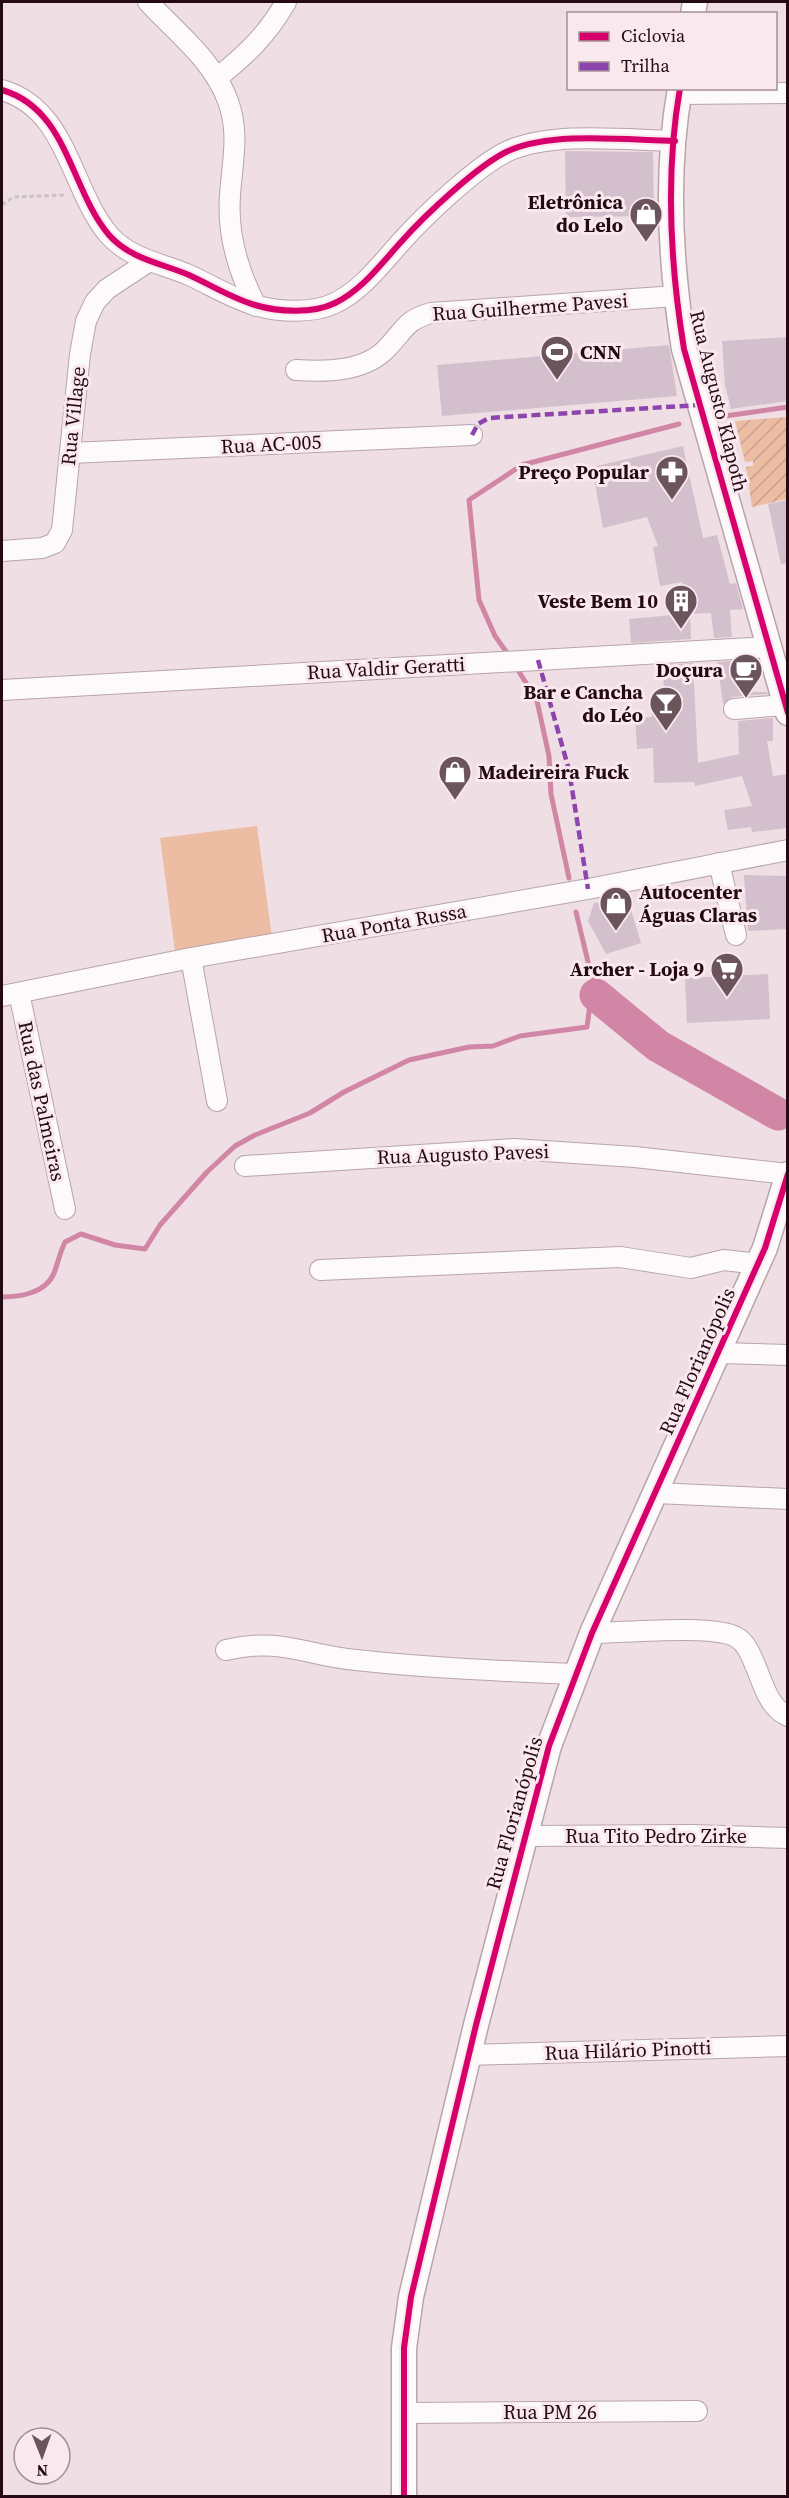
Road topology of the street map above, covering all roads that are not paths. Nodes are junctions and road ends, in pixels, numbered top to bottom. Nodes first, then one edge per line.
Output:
1 (148, 2) edge
2 (286, 2) edge
3 (217, 78) junction
4 (2, 81) edge
5 (679, 91) edge
6 (10, 93) edge
7 (788, 93) edge
8 (675, 141) junction
9 (148, 261) junction
10 (676, 296) junction
11 (256, 306) junction
12 (296, 370) dead end
13 (472, 435) dead end
14 (70, 453) junction
15 (2, 550) edge
16 (770, 647) junction
17 (2, 690) edge
18 (734, 709) dead end
19 (786, 709) edge
20 (788, 850) edge
21 (719, 863) junction
22 (736, 935) dead end
23 (191, 958) junction
24 (10, 995) edge
25 (217, 1101) dead end
26 (245, 1166) dead end
27 (787, 1182) edge
28 (65, 1209) dead end
29 (759, 1264) junction
30 (320, 1270) dead end
31 (720, 1353) junction
32 (788, 1355) edge
33 (656, 1493) junction
34 (788, 1499) edge
35 (592, 1634) junction
36 (226, 1650) dead end
37 (575, 1674) junction
38 (788, 1716) edge
39 (524, 1836) junction
40 (788, 1838) edge
41 (788, 2046) edge
42 (468, 2055) junction
43 (697, 2411) dead end
44 (403, 2413) junction
45 (404, 2496) edge

1 - 3 street
2 - 3 street
3 - 11 street
4 - 6 street
5 - 7 street
5 - 8 main road, Rua Augusto Klapoth
6 - 9 street
8 - 10 main road, Rua Augusto Klapoth
8 - 11 street
9 - 11 street
9 - 14 street, Rua Village
10 - 12 street, Rua Guilherme Pavesi
10 - 16 main road, Rua Augusto Klapoth
13 - 14 street, Rua AC-005
14 - 15 street, Rua Village
16 - 17 street, Rua Valdir Geratti
16 - 19 main road, Rua Augusto Klapoth
18 - 19 street
20 - 21 street, Rua Ponta Russa
21 - 22 street
21 - 23 street, Rua Ponta Russa
23 - 24 street, Rua Ponta Russa
23 - 25 street
24 - 28 street, Rua das Palmeiras
26 - 27 street, Rua Augusto Pavesi
27 - 29 main road, Rua Florianópolis
29 - 30 street
29 - 31 main road, Rua Florianópolis
31 - 32 street
31 - 33 main road, Rua Florianópolis
33 - 34 street
33 - 35 main road, Rua Florianópolis
35 - 37 main road, Rua Florianópolis
35 - 38 street
36 - 37 street
37 - 39 main road, Rua Florianópolis
39 - 40 street, Rua Tito Pedro Zirke
39 - 42 main road, Rua Florianópolis
41 - 42 street, Rua Hilário Pinotti
42 - 44 main road, Rua Florianópolis
43 - 44 street, Rua PM 26
44 - 45 main road, Rua Florianópolis

